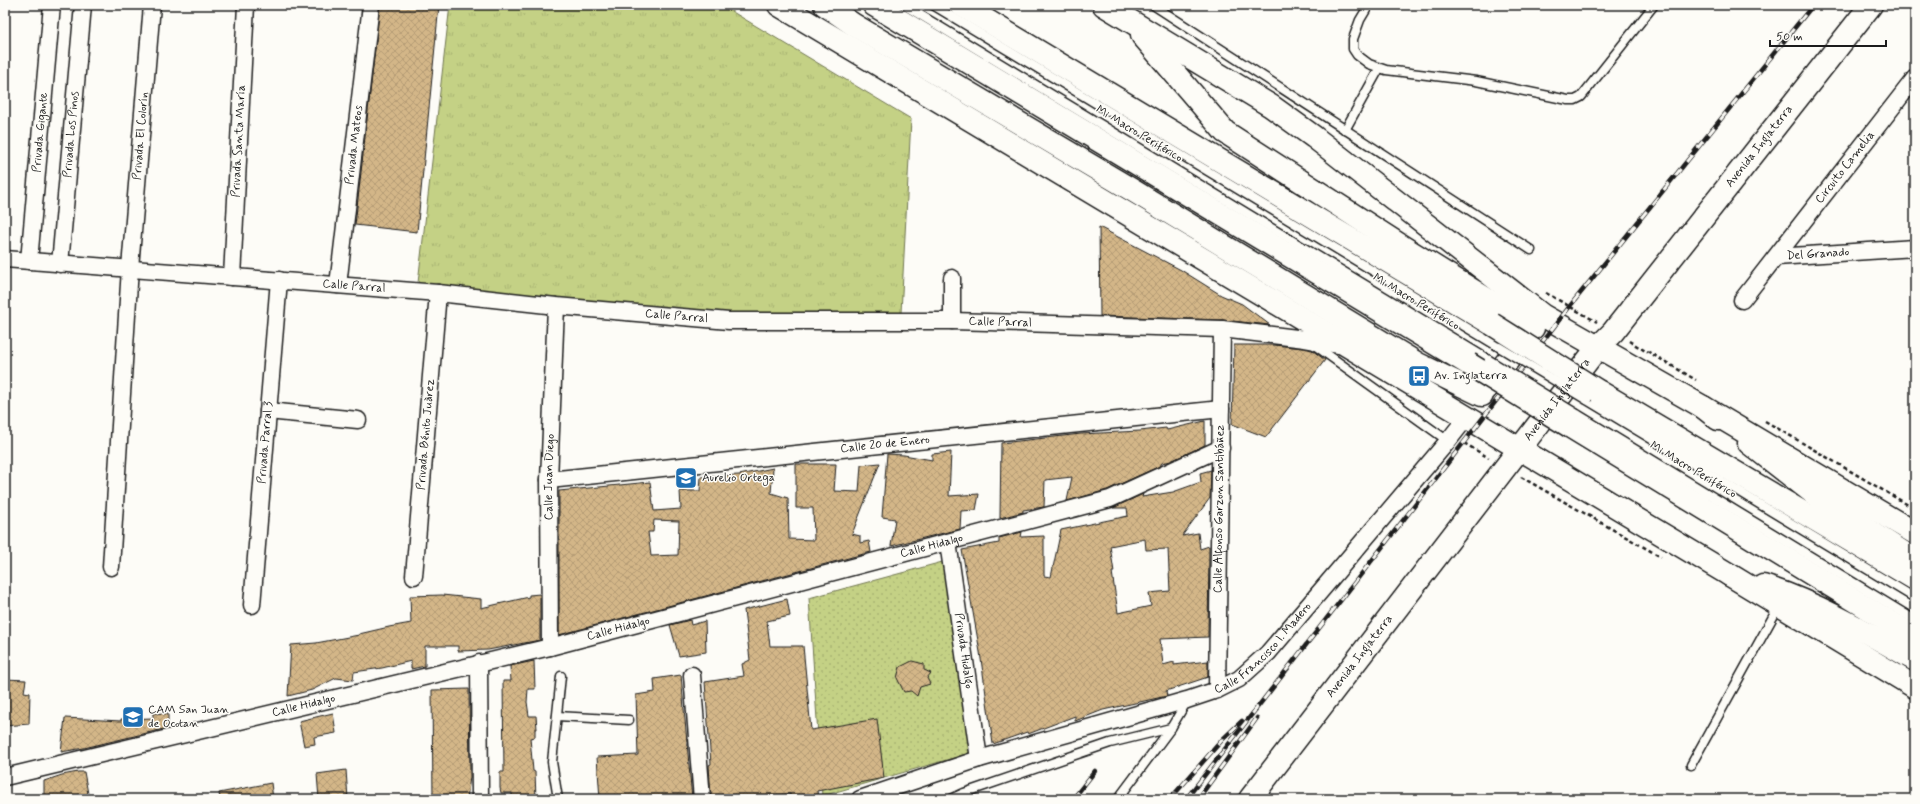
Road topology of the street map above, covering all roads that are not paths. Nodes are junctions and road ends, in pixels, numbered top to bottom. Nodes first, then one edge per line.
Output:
1 (52, 5) edge
2 (82, 5) edge
3 (152, 5) edge
4 (246, 5) edge
5 (371, 5) edge
6 (779, 5) edge
7 (826, 5) edge
8 (874, 5) edge
9 (904, 5) edge
10 (933, 5) edge
11 (962, 5) edge
12 (1104, 5) edge
13 (1153, 5) edge
14 (1369, 5) edge
15 (1654, 5) edge
16 (1871, 5) edge
17 (1129, 21) junction
18 (1379, 69) junction
19 (1915, 78) edge
20 (964, 90) junction
21 (1346, 130) junction
22 (1029, 154) junction
23 (1915, 248) edge
24 (1531, 250) dead end
25 (1776, 257) junction
26 (5, 259) edge
27 (29, 261) junction
28 (60, 264) junction
29 (130, 268) junction
30 (232, 277) junction
31 (952, 278) dead end
32 (278, 280) junction
33 (338, 285) junction
34 (438, 293) junction
35 (1742, 300) dead end
36 (556, 306) junction
37 (952, 322) junction
38 (1537, 322) junction
39 (1222, 328) junction
40 (1610, 338) junction
41 (1305, 339) junction
42 (1350, 346) junction
43 (1479, 362) junction
44 (1482, 395) junction
45 (1593, 395) junction
46 (1703, 407) junction
47 (1221, 408) junction
48 (268, 411) junction
49 (1466, 418) junction
50 (358, 420) dead end
51 (1574, 420) junction
52 (1448, 441) junction
53 (1221, 448) junction
54 (1520, 450) junction
55 (549, 480) junction
56 (1915, 533) edge
57 (948, 542) junction
58 (1915, 560) edge
59 (111, 567) dead end
60 (1730, 575) junction
61 (414, 576) dead end
62 (1915, 579) edge
63 (1915, 598) edge
64 (252, 605) dead end
65 (1777, 605) junction
66 (1915, 620) edge
67 (1915, 637) edge
68 (550, 647) junction
69 (1915, 660) edge
70 (478, 663) junction
71 (692, 675) dead end
72 (562, 676) dead end
73 (1915, 687) edge
74 (1217, 690) junction
75 (1187, 700) junction
76 (557, 716) junction
77 (629, 720) dead end
78 (1171, 728) junction
79 (979, 759) junction
80 (1691, 765) dead end
81 (5, 777) edge
82 (480, 799) edge
83 (558, 799) edge
84 (702, 799) edge
85 (860, 799) edge
86 (951, 799) edge
87 (1118, 799) edge
88 (1250, 799) edge

1 - 27 street, Privada Gigante
2 - 28 street, Privada Los Pinos
3 - 29 street, Privada El Colorín
4 - 30 street, Privada Santa María
5 - 33 street, Privada Mateos
6 - 22 main road
7 - 20 main road
8 - 43 main road
9 - 43 lane, Mi Macro Periférico
10 - 45 lane, Mi Macro Periférico, bridge
11 - 45 main road, bridge
12 - 17 main road
13 - 21 lane
14 - 18 lane
15 - 18 lane
16 - 40 main road, Avenida Inglaterra
17 - 38 main road
17 - 38 main road
18 - 21 lane
19 - 25 street, Circuito Camelia
20 - 22 main road
20 - 44 main road
21 - 24 lane
22 - 42 main road
23 - 25 street, Del Granado
25 - 35 street, Del Granado
26 - 27 street, Calle Parral
27 - 28 street, Calle Parral
28 - 29 street, Calle Parral
29 - 30 street, Calle Parral
29 - 59 street, Privada El Colorín
30 - 32 street, Calle Parral
31 - 37 street
32 - 33 street, Calle Parral
32 - 48 street, Privada Parral 3
33 - 34 street, Calle Parral
34 - 36 street, Calle Parral
34 - 61 street, Privada Bénito Juàrez
36 - 37 street, Calle Parral
36 - 55 street, Calle Juan Diego
37 - 39 street, Calle Parral
38 - 40 main road
38 - 44 main road, Calle Francisco I. Madero
39 - 41 street, Calle Parral
39 - 47 street, Calle Alfonso Garzon Santibáñez
40 - 46 main road
40 - 54 main road, Avenida Inglaterra
41 - 42 street, Calle Parral
41 - 52 lane
42 - 49 main road
43 - 51 main road, bridge
44 - 49 main road, Calle Francisco I. Madero
45 - 62 main road
45 - 63 lane, Mi Macro Periférico
46 - 56 main road
46 - 58 main road
47 - 53 street, Calle Alfonso Garzon Santibáñez
47 - 55 street, Calle 20 de Enero
48 - 50 street
48 - 64 street, Privada Parral 3
49 - 52 street, Calle Francisco I. Madero
49 - 54 main road
51 - 66 lane, Mi Macro Periférico
51 - 67 main road
52 - 74 street, Calle Francisco I. Madero
53 - 57 street, Calle Hidalgo
53 - 74 street, Calle Alfonso Garzon Santibáñez
54 - 60 main road
54 - 88 main road, Avenida Inglaterra
55 - 68 street, Calle Juan Diego
57 - 68 street, Calle Hidalgo
57 - 79 street, Privada Hidalgo
60 - 65 main road
60 - 69 main road
65 - 73 main road
65 - 80 lane
68 - 70 street, Calle Hidalgo
70 - 81 street, Calle Hidalgo
70 - 82 street
71 - 84 street
72 - 76 lane
74 - 75 street, Calle Francisco I. Madero
75 - 78 lane
75 - 79 street, Calle Francisco I. Madero
76 - 77 lane
76 - 83 lane
78 - 86 lane
78 - 87 lane
79 - 85 street, Calle Francisco I. Madero

